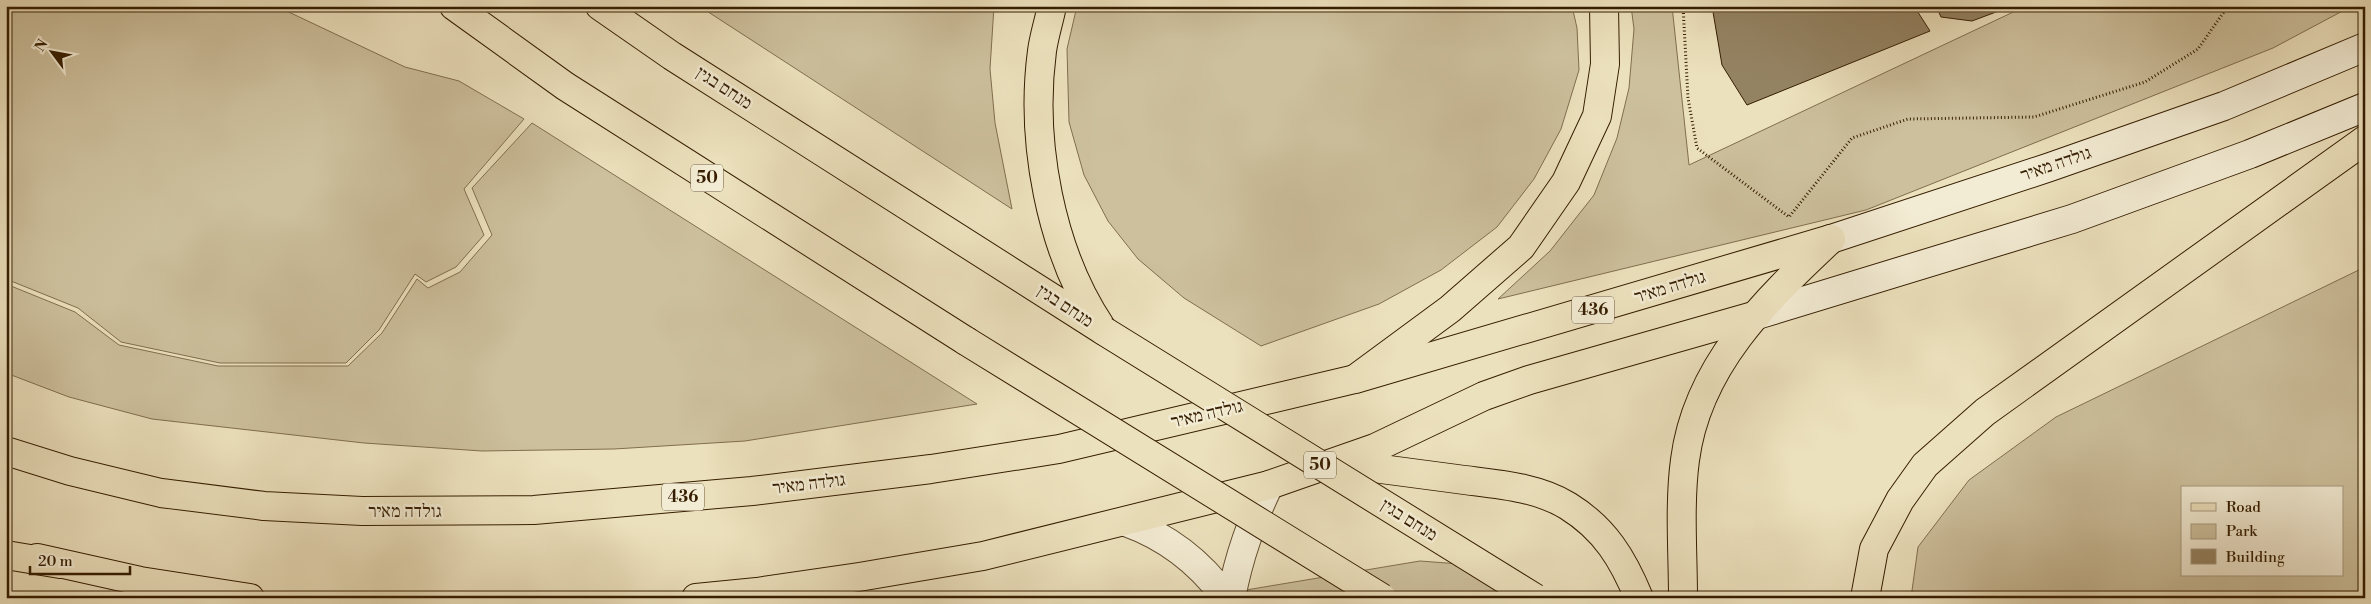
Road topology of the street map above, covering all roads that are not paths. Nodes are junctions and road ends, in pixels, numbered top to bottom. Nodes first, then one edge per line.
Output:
1 (454, 6) edge
2 (600, 6) edge
3 (1052, 6) edge
4 (1604, 6) edge
5 (2365, 47) edge
6 (2365, 107) edge
7 (2365, 140) edge
8 (1831, 239) junction
9 (1758, 315) junction
10 (1104, 332) junction
11 (1355, 379) junction
12 (6, 451) edge
13 (1336, 463) junction
14 (1269, 485) junction
15 (1126, 522) junction
16 (6, 550) edge
17 (6, 555) edge
18 (60, 564) junction
19 (250, 598) edge
20 (696, 598) edge
21 (1226, 598) edge
22 (1231, 598) edge
23 (1382, 598) edge
24 (1535, 598) edge
25 (1639, 598) edge
26 (1683, 598) edge
27 (1865, 598) edge

1 - 23 main road, 50, bridge
2 - 10 main road, מנחם בגין / 50
3 - 10 main road
4 - 11 main road
5 - 8 main road, גולדה מאיר
6 - 9 main road
7 - 27 main road
8 - 9 main road
8 - 11 main road, גולדה מאיר / 436
9 - 13 main road
9 - 26 main road
10 - 24 main road, מנחם בגין / 50, bridge
11 - 12 main road, גולדה מאיר / 436
13 - 14 main road
13 - 25 main road
14 - 15 main road
14 - 22 main road
15 - 20 main road
15 - 21 main road
16 - 18 main road
17 - 18 main road
18 - 19 main road

